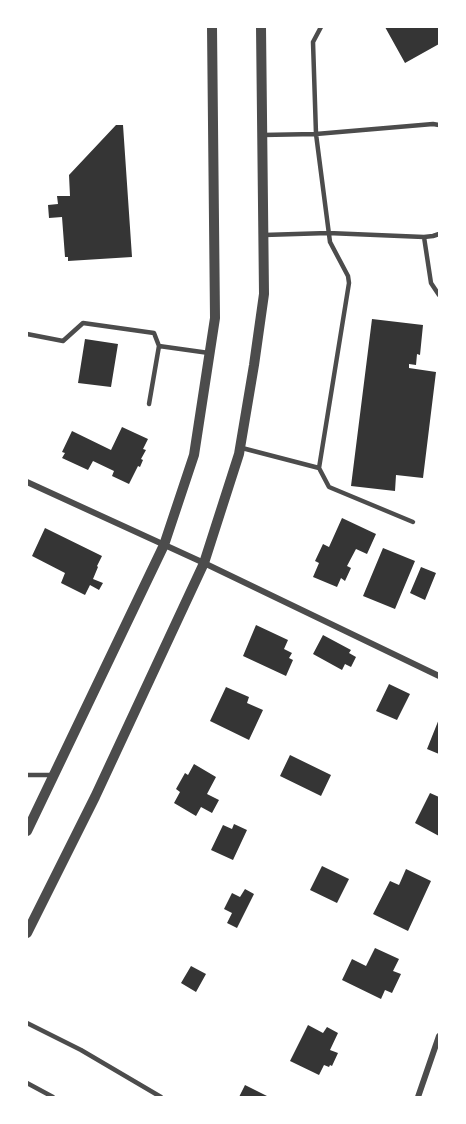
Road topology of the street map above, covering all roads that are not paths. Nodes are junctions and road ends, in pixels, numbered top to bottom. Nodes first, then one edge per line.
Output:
1 (212, 27) edge
2 (261, 27) edge
3 (321, 27) edge
4 (439, 125) edge
5 (316, 134) junction
6 (262, 135) junction
7 (328, 233) junction
8 (439, 234) edge
9 (264, 235) junction
10 (424, 237) junction
11 (439, 295) edge
12 (27, 334) edge
13 (159, 346) junction
14 (210, 353) junction
15 (149, 404) dead end
16 (240, 448) junction
17 (319, 468) junction
18 (27, 482) edge
19 (413, 522) dead end
20 (164, 545) junction
21 (204, 563) junction
22 (439, 676) edge
23 (27, 775) edge
24 (54, 776) junction
25 (27, 831) edge
26 (27, 933) edge
27 (27, 1023) edge
28 (439, 1036) edge
29 (27, 1083) edge
30 (52, 1097) edge
31 (161, 1097) edge
32 (418, 1097) edge

1 - 14 street
2 - 6 street
3 - 5 lane
4 - 5 lane
5 - 6 lane
5 - 7 lane
6 - 9 street
7 - 9 lane
7 - 10 lane
7 - 17 lane
8 - 10 lane
9 - 16 street
10 - 11 lane
12 - 13 lane
13 - 14 lane
13 - 15 lane
14 - 20 street
16 - 17 lane
16 - 21 street
17 - 19 lane
18 - 20 street
20 - 21 street
20 - 24 street
21 - 22 street
21 - 26 street
23 - 24 lane
24 - 25 street
27 - 31 lane
28 - 32 street
29 - 30 lane

